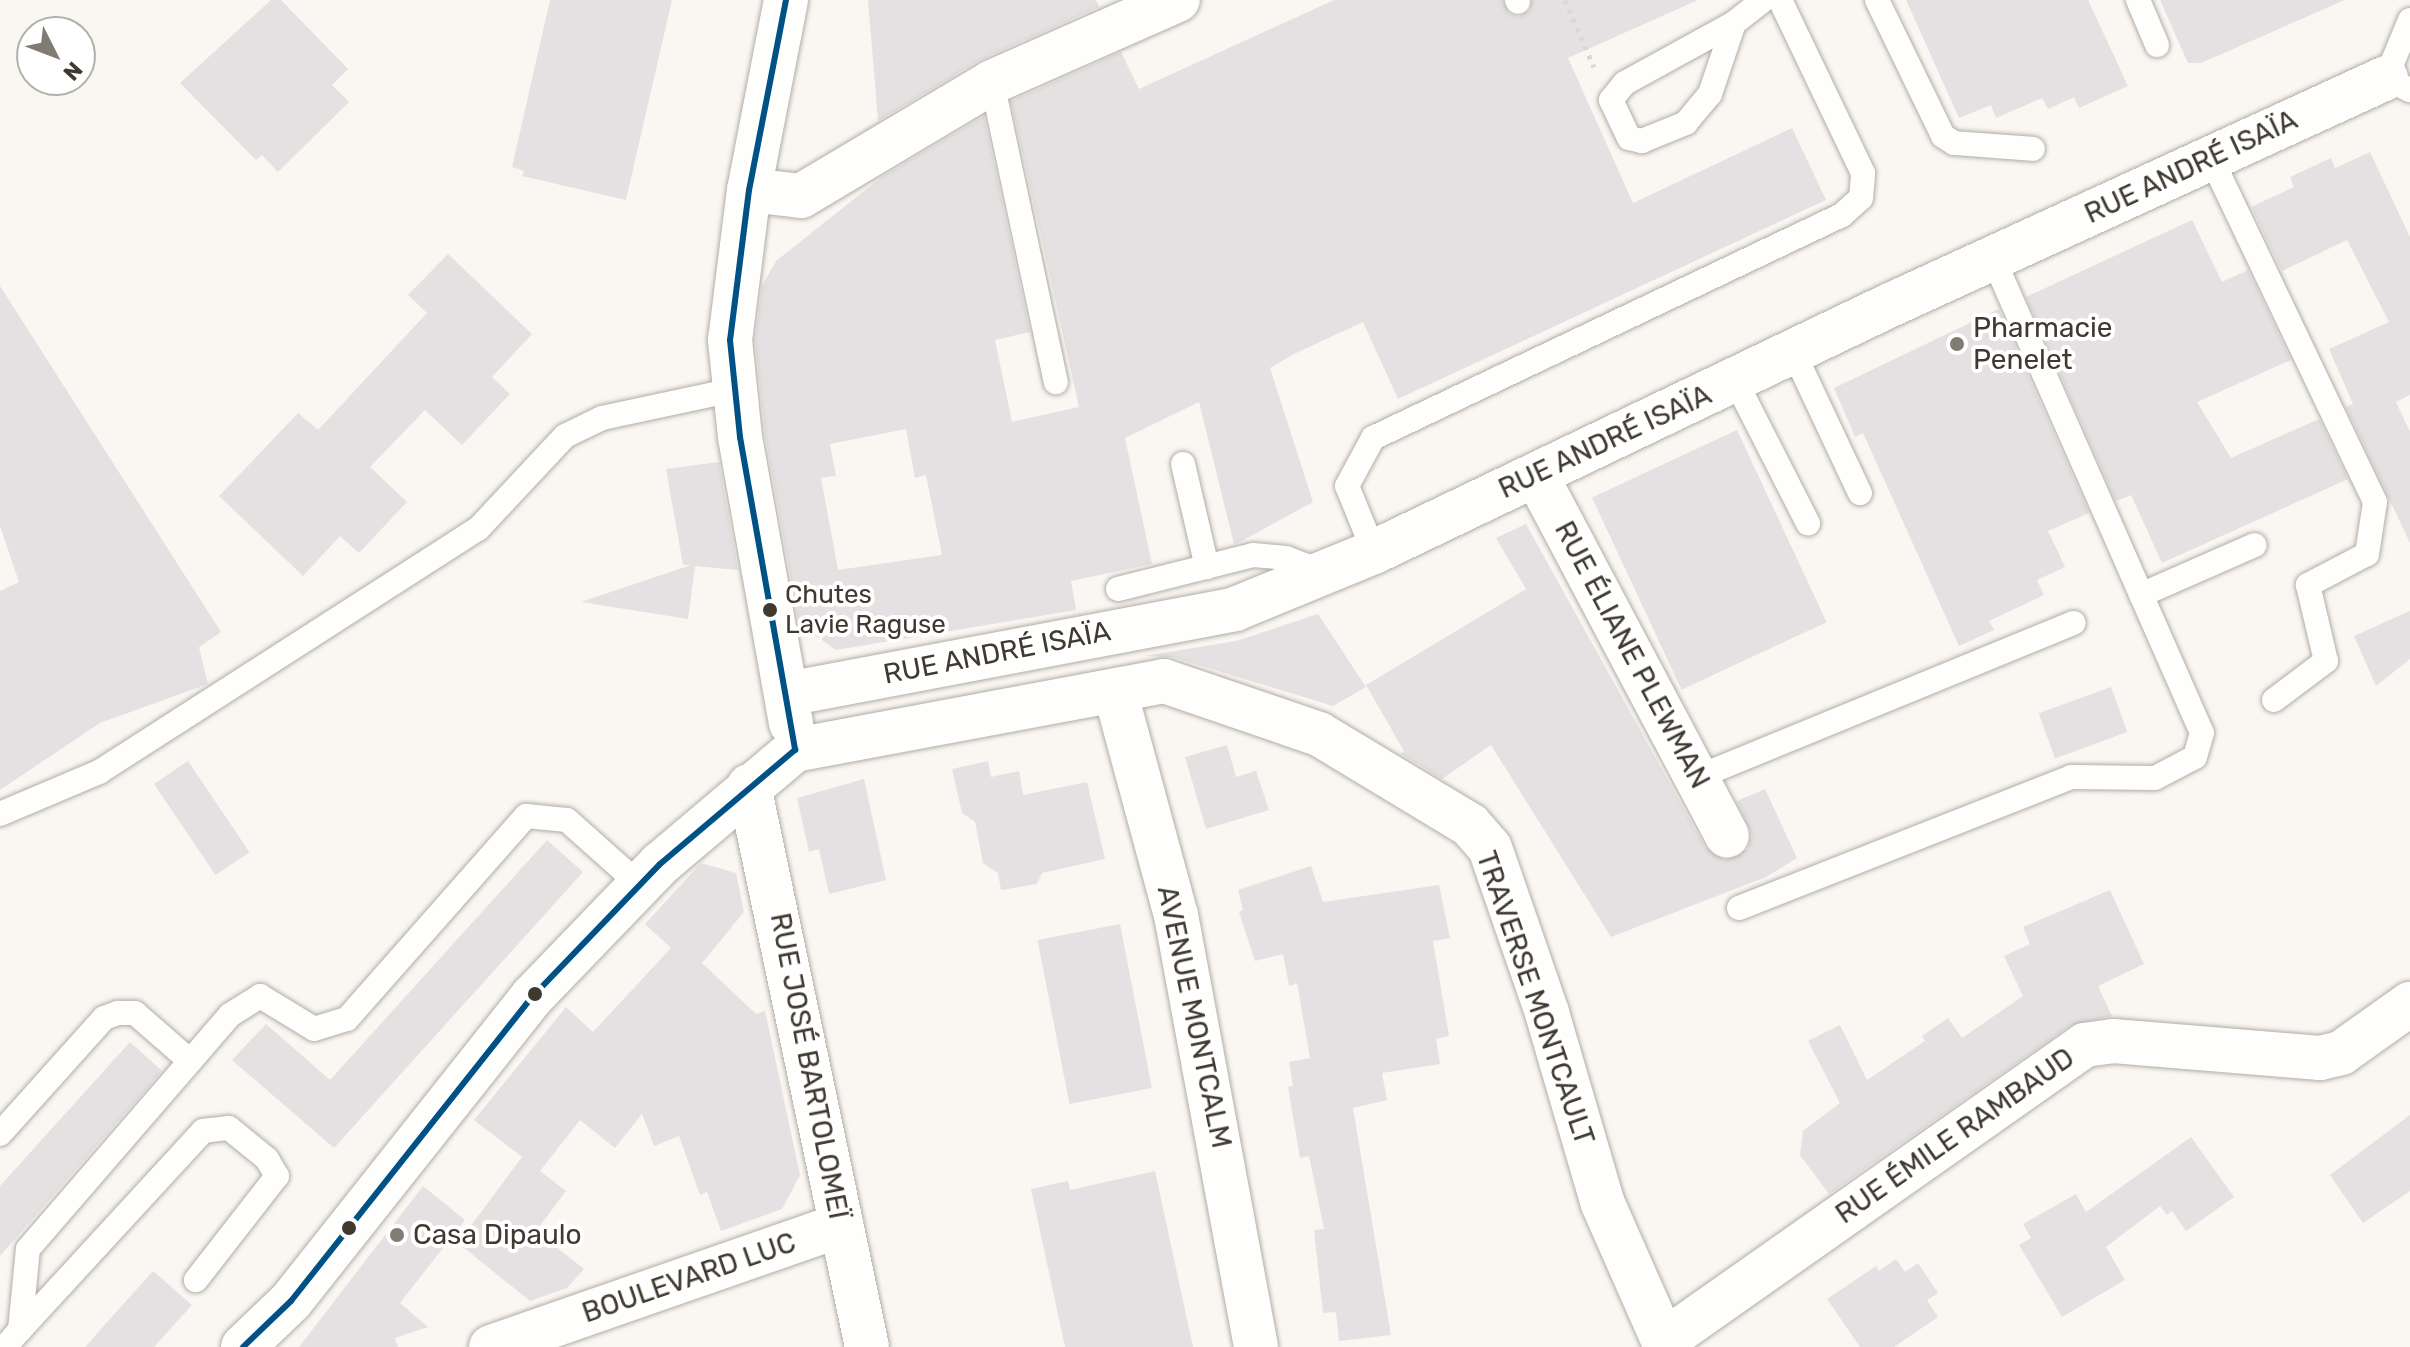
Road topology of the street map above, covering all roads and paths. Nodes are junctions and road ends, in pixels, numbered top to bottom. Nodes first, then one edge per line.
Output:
1 (786, 0) edge
2 (1178, 0) edge
3 (1565, 0) edge
4 (1763, 0) edge
5 (1780, 0) edge
6 (1877, 0) edge
7 (2138, 0) edge
8 (2410, 20) edge
9 (1734, 23) junction
10 (2157, 45) dead end
11 (1590, 58) dead end
12 (992, 82) junction
13 (2398, 84) edge
14 (2033, 149) dead end
15 (2211, 158) junction
16 (749, 190) junction
17 (1993, 258) junction
18 (1794, 353) junction
19 (1735, 380) junction
20 (1056, 382) dead end
21 (733, 390) junction
22 (1183, 464) dead end
23 (1536, 475) junction
24 (1860, 493) dead end
25 (1808, 523) dead end
26 (2255, 545) dead end
27 (1374, 552) junction
28 (1207, 567) junction
29 (1323, 572) junction
30 (1118, 589) dead end
31 (2141, 595) junction
32 (2074, 623) dead end
33 (1115, 691) junction
34 (787, 694) junction
35 (2274, 700) dead end
36 (795, 750) junction
37 (1698, 777) junction
38 (749, 786) junction
39 (0, 814) edge
40 (1727, 835) dead end
41 (640, 885) junction
42 (1739, 908) dead end
43 (2410, 1004) edge
44 (190, 1061) junction
45 (1, 1130) edge
46 (841, 1225) junction
47 (196, 1280) dead end
48 (13, 1339) edge
49 (1665, 1344) edge
50 (243, 1347) edge
51 (491, 1347) edge
52 (867, 1347) edge
53 (1256, 1347) edge

1 - 16 street
2 - 12 street
3 - 11 path
4 - 9 lane
5 - 27 lane
6 - 14 lane
7 - 10 lane
8 - 13 lane
9 - 9 lane
12 - 16 street
12 - 20 lane
13 - 15 street, RUE ANDRÉ ISAÏA
15 - 17 street, RUE ANDRÉ ISAÏA
15 - 35 lane
16 - 21 street
17 - 18 street, RUE ANDRÉ ISAÏA
17 - 31 lane
18 - 19 street, RUE ANDRÉ ISAÏA
18 - 24 lane
19 - 23 street, RUE ANDRÉ ISAÏA
19 - 25 lane
21 - 34 street
21 - 39 lane
22 - 28 lane
23 - 27 street, RUE ANDRÉ ISAÏA
23 - 37 street, RUE ÉLIANE PLEWMAN
26 - 31 lane
27 - 29 street, RUE ANDRÉ ISAÏA
28 - 29 lane
28 - 30 lane
29 - 34 street, RUE ANDRÉ ISAÏA
31 - 42 lane
32 - 37 lane
33 - 36 street, TRAVERSE MONTCAULT
33 - 49 street, TRAVERSE MONTCAULT
33 - 53 street, AVENUE MONTCALM
34 - 36 street
36 - 38 street
37 - 40 street, RUE ÉLIANE PLEWMAN
38 - 41 street
38 - 46 street, RUE JOSÉ BARTOLOMEÏ
41 - 44 lane
41 - 50 street
43 - 49 street, RUE ÉMILE RAMBAUD
44 - 45 lane
44 - 48 lane
46 - 51 street, BOULEVARD LUC
46 - 52 street, RUE JOSÉ BARTOLOMEÏ
47 - 48 lane

